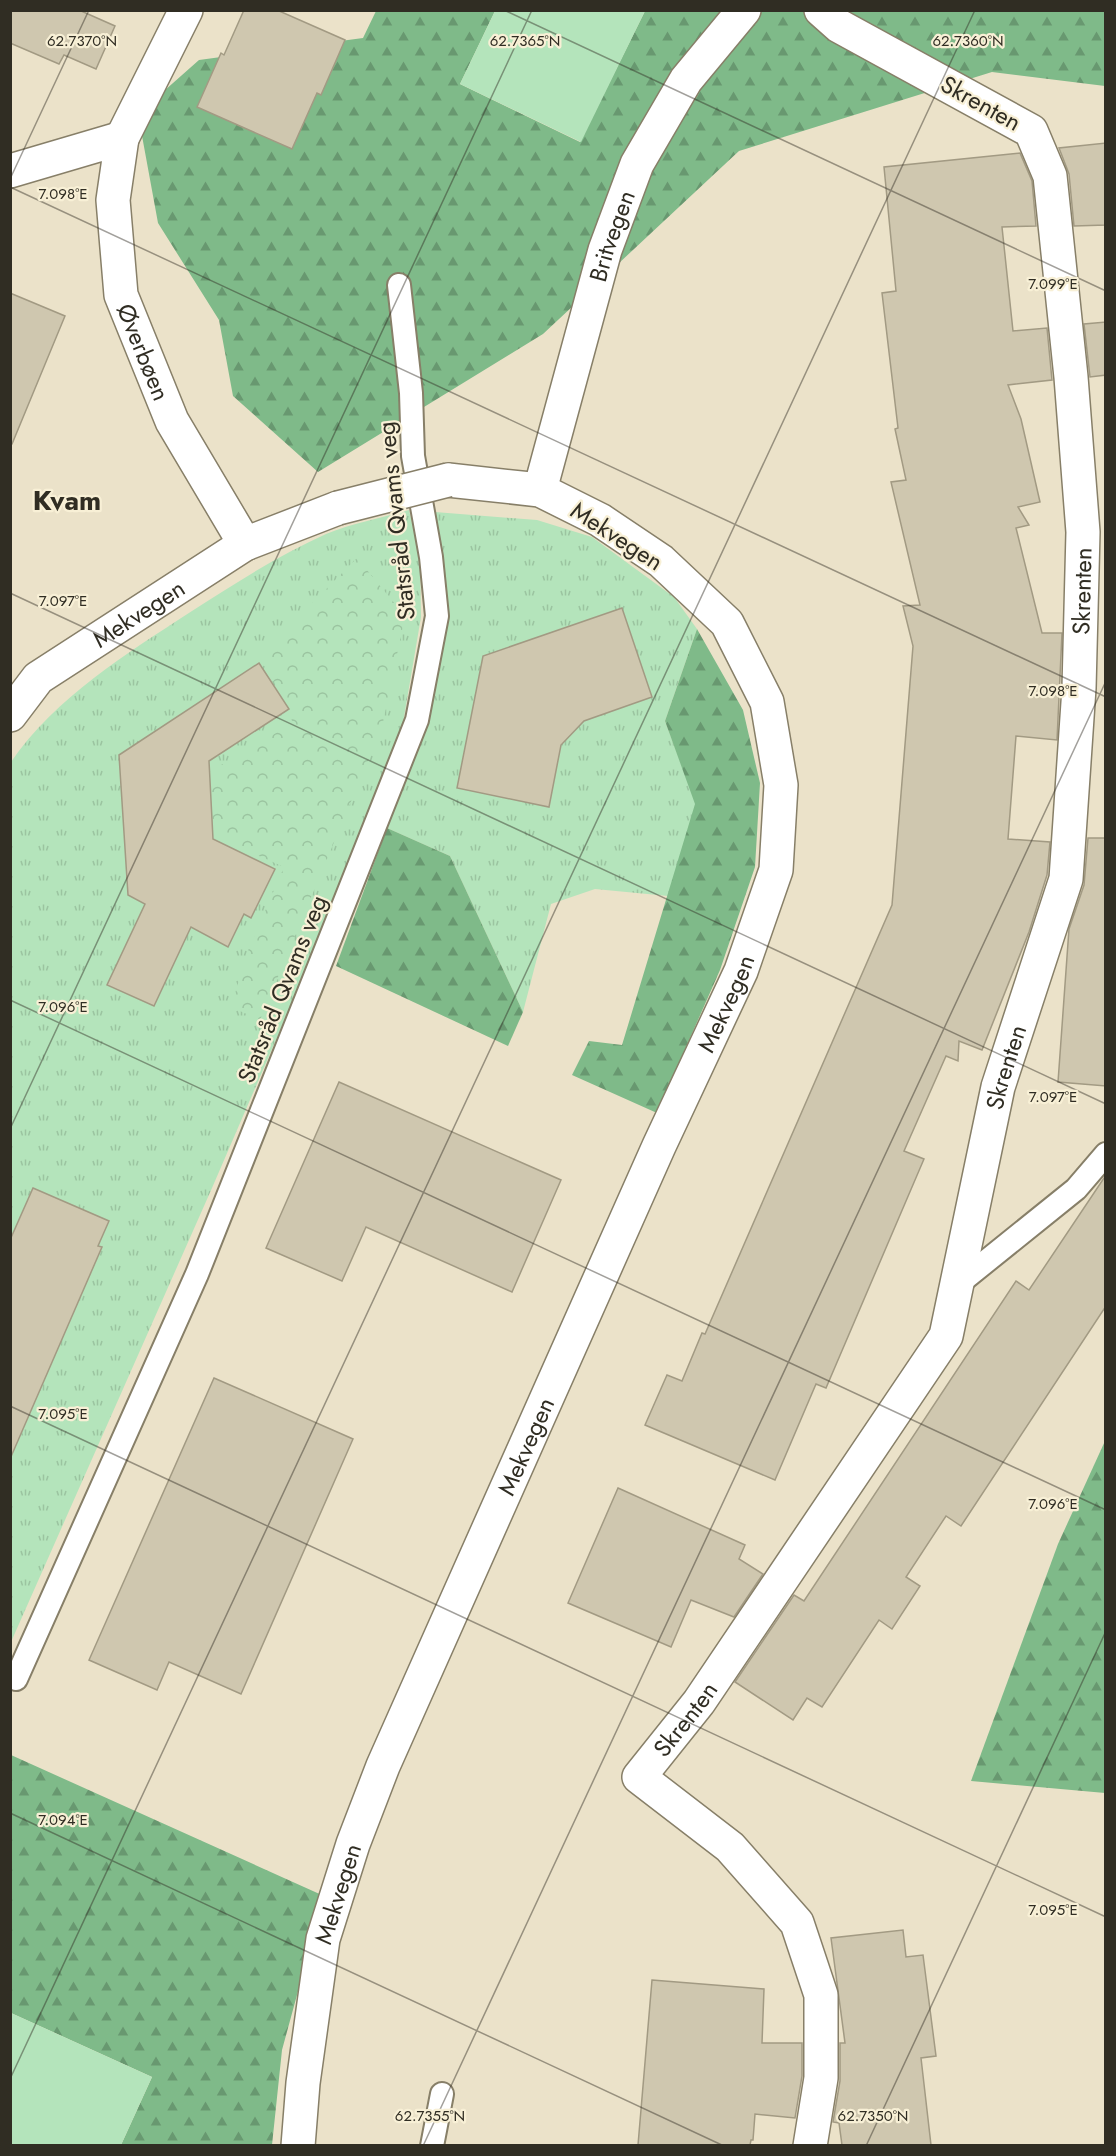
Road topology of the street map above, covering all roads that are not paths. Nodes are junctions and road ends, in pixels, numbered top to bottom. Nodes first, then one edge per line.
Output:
1 (186, 10) edge
2 (744, 10) edge
3 (821, 10) edge
4 (122, 138) junction
5 (10, 171) edge
6 (399, 285) dead end
7 (540, 490) junction
8 (245, 544) junction
9 (10, 715) edge
10 (1106, 1154) edge
11 (958, 1284) junction
12 (16, 1679) dead end
13 (442, 2094) dead end
14 (298, 2145) edge
15 (432, 2145) edge
16 (810, 2145) edge

1 - 4 street, Øverbøen
2 - 7 street, Britvegen
3 - 11 street, Skrenten
4 - 5 street
4 - 8 street, Øverbøen
6 - 12 lane, Statsråd Qvams veg
7 - 8 street, Mekvegen, bridge
7 - 14 street, Mekvegen
8 - 9 street, Mekvegen
10 - 11 lane
11 - 16 street, Skrenten
13 - 15 lane

